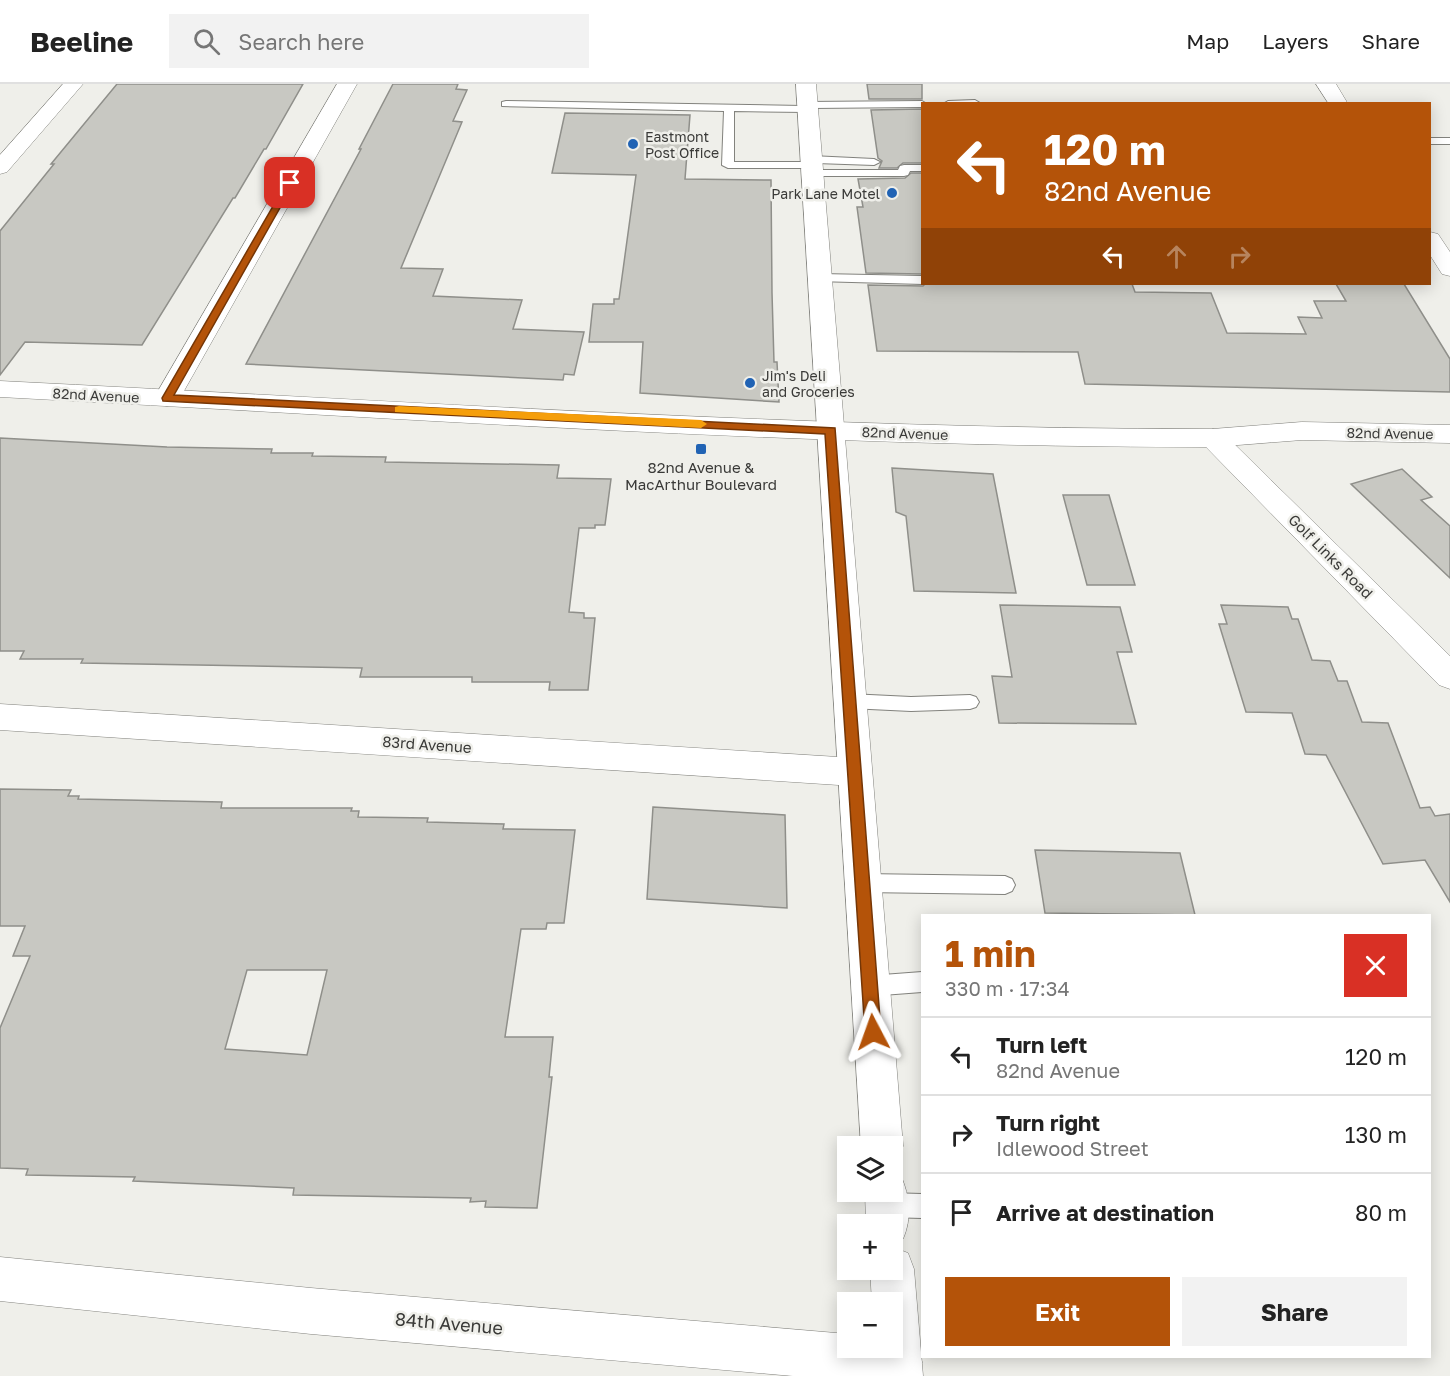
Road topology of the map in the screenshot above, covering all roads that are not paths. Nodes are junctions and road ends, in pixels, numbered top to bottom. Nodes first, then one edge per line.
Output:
1 (73, 84) edge
2 (346, 84) edge
3 (1326, 84) edge
4 (807, 99) edge
5 (1338, 102) edge
6 (506, 104) dead end
7 (921, 104) edge
8 (729, 108) junction
9 (1431, 141) edge
10 (1450, 141) edge
11 (812, 166) junction
12 (0, 168) edge
13 (921, 168) edge
14 (1431, 245) edge
15 (1450, 269) edge
16 (820, 278) junction
17 (921, 280) edge
18 (0, 389) edge
19 (167, 398) junction
20 (831, 431) junction
21 (1450, 434) edge
22 (1213, 438) junction
23 (1450, 676) edge
24 (849, 701) junction
25 (970, 702) dead end
26 (0, 717) edge
27 (854, 772) junction
28 (862, 883) junction
29 (1005, 885) dead end
30 (921, 982) edge
31 (869, 986) junction
32 (881, 1136) edge
33 (0, 1279) edge
34 (893, 1280) edge
35 (899, 1369) edge

1 - 12 street
2 - 19 street
3 - 5 street
4 - 7 lane
4 - 8 lane
4 - 11 street
6 - 8 lane
8 - 11 lane
9 - 10 lane
11 - 13 lane
11 - 16 street
14 - 15 street
16 - 17 lane
16 - 20 street
18 - 19 street, 82nd Avenue
19 - 20 street, 82nd Avenue
20 - 22 street, 82nd Avenue
20 - 24 street
21 - 22 street, 82nd Avenue
22 - 23 street, Golf Links Road
24 - 25 lane
24 - 27 street
26 - 27 street, 83rd Avenue
27 - 28 street
28 - 29 lane
28 - 31 street
30 - 31 lane
31 - 32 street
33 - 35 street, 84th Avenue
34 - 35 street

